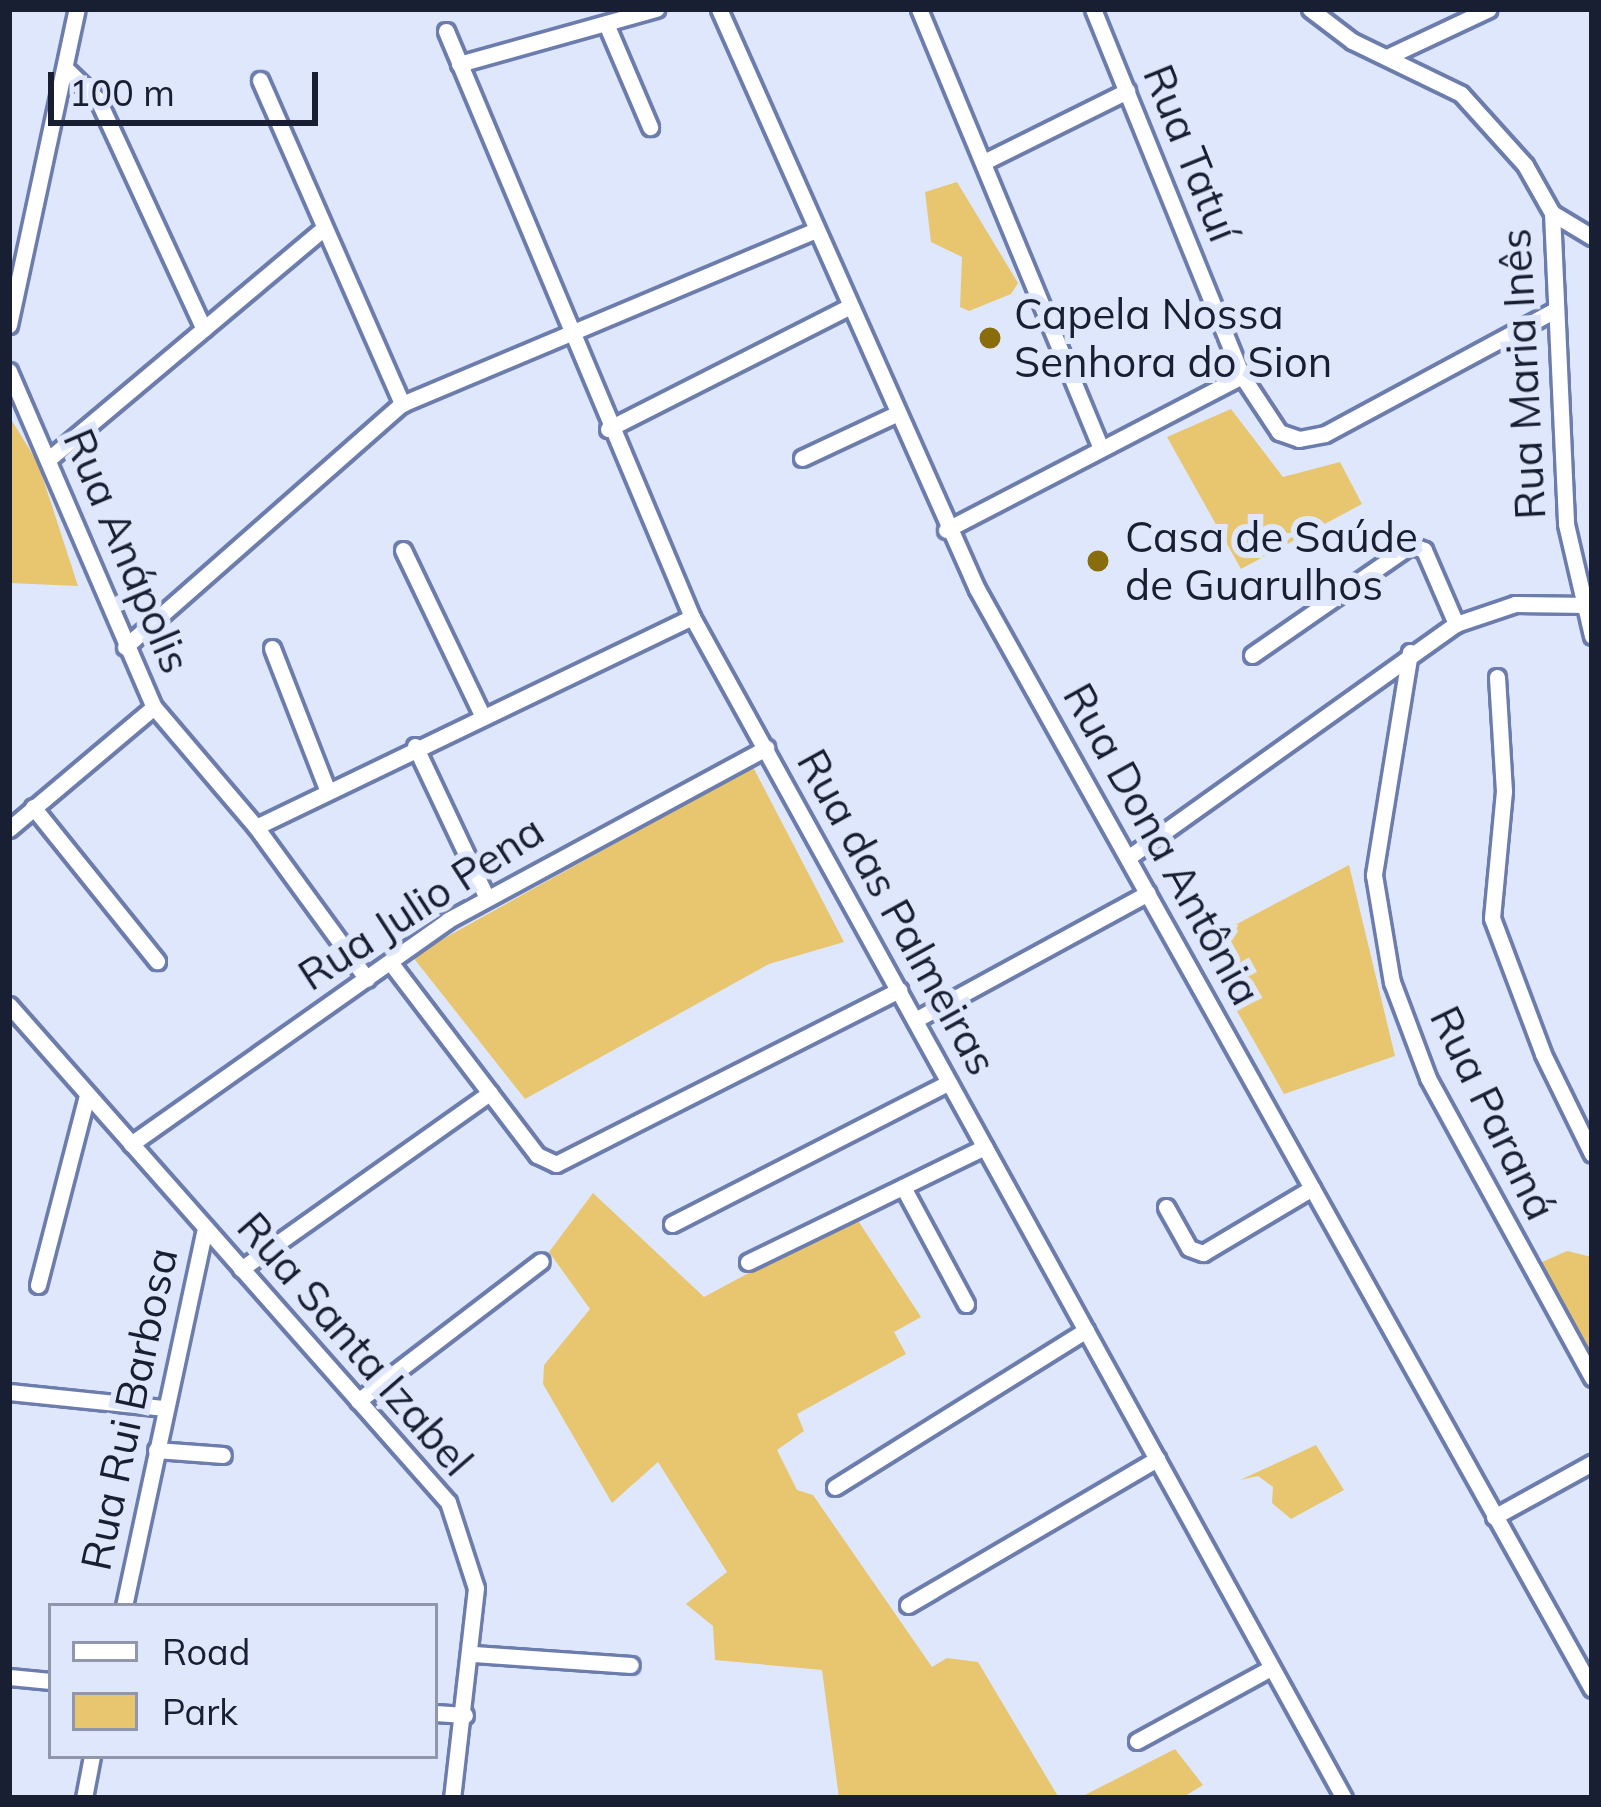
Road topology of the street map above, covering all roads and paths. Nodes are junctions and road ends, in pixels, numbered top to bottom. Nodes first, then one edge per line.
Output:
1 (77, 9) edge
2 (656, 9) edge
3 (719, 9) edge
4 (919, 9) edge
5 (1093, 9) edge
6 (1310, 9) edge
7 (1489, 9) edge
8 (607, 26) junction
9 (446, 31) dead end
10 (1389, 56) junction
11 (459, 64) junction
12 (65, 69) junction
13 (260, 80) dead end
14 (1127, 91) junction
15 (650, 128) dead end
16 (984, 162) junction
17 (1552, 213) junction
18 (322, 229) junction
19 (814, 231) junction
20 (1592, 237) edge
21 (847, 308) junction
22 (1553, 311) junction
23 (9, 325) edge
24 (204, 329) junction
25 (567, 332) junction
26 (9, 371) edge
27 (1242, 376) junction
28 (402, 404) junction
29 (894, 415) junction
30 (608, 429) junction
31 (1100, 446) junction
32 (50, 458) junction
33 (802, 458) dead end
34 (946, 530) junction
35 (403, 550) dead end
36 (1587, 604) edge
37 (692, 617) junction
38 (1456, 624) junction
39 (1592, 636) edge
40 (125, 646) junction
41 (272, 648) dead end
42 (1410, 652) junction
43 (1252, 655) dead end
44 (1497, 677) dead end
45 (154, 707) junction
46 (481, 713) junction
47 (415, 746) junction
48 (766, 748) junction
49 (327, 789) junction
50 (33, 807) junction
51 (256, 827) junction
52 (9, 830) edge
53 (1130, 857) junction
54 (1148, 893) junction
55 (487, 898) junction
56 (157, 961) dead end
57 (391, 962) junction
58 (367, 979) junction
59 (899, 990) junction
60 (9, 1005) edge
61 (915, 1020) junction
62 (949, 1082) junction
63 (490, 1093) junction
64 (88, 1094) junction
65 (131, 1144) junction
66 (985, 1147) junction
67 (1592, 1154) edge
68 (903, 1187) junction
69 (1312, 1188) junction
70 (1166, 1208) dead end
71 (672, 1223) dead end
72 (205, 1228) junction
73 (541, 1261) dead end
74 (748, 1262) dead end
75 (241, 1268) junction
76 (38, 1285) dead end
77 (966, 1304) dead end
78 (1086, 1330) junction
79 (1592, 1378) edge
80 (9, 1392) edge
81 (358, 1401) junction
82 (165, 1408) junction
83 (156, 1450) junction
84 (223, 1455) dead end
85 (1157, 1459) junction
86 (1592, 1463) edge
87 (836, 1486) dead end
88 (1494, 1517) junction
89 (125, 1603) edge
90 (908, 1605) dead end
91 (474, 1654) junction
92 (631, 1665) dead end
93 (1271, 1668) junction
94 (9, 1677) edge
95 (48, 1682) edge
96 (1592, 1689) edge
97 (438, 1713) edge
98 (465, 1715) junction
99 (1137, 1741) dead end
100 (91, 1759) edge
101 (84, 1798) edge
102 (452, 1798) edge
103 (1344, 1798) edge

1 - 12 street
2 - 8 street
3 - 19 street, Rua Dona Antônia
4 - 16 street
5 - 14 street, Rua Tatuí
6 - 10 street, Rua Maria Inês
7 - 10 street
8 - 11 street
8 - 15 street
9 - 11 street, Rua das Palmeiras
10 - 17 street, Rua Maria Inês
11 - 25 street, Rua das Palmeiras
12 - 23 street
12 - 24 street
13 - 18 street
14 - 16 street
14 - 27 street, Rua Tatuí
16 - 31 street
17 - 20 street
17 - 22 street, Rua Maria Inês
18 - 24 street
18 - 28 street
19 - 21 street, Rua Dona Antônia
19 - 25 street
21 - 29 street, Rua Dona Antônia
21 - 30 street
22 - 27 street, Rua Tatuí
22 - 36 street, Rua Maria Inês
24 - 32 street
25 - 28 street
25 - 30 street, Rua das Palmeiras
26 - 32 street, Rua Anápolis
27 - 31 street
28 - 40 street
29 - 33 street
29 - 34 street, Rua Dona Antônia
30 - 37 street, Rua das Palmeiras
31 - 34 street
32 - 40 street, Rua Anápolis
34 - 53 street, Rua Dona Antônia
35 - 46 street
36 - 38 street
36 - 39 street, Rua Maria Inês
37 - 46 street
37 - 48 street, Rua das Palmeiras
38 - 42 street
38 - 43 street
40 - 45 street, Rua Anápolis
41 - 49 street
42 - 53 street
42 - 79 street, Rua Paraná
44 - 67 street
45 - 50 street
45 - 51 street, Rua Anápolis
46 - 47 street
47 - 49 street
47 - 55 street
48 - 55 street, Rua Julio Pena
48 - 59 street, Rua das Palmeiras
49 - 51 street
50 - 52 street
50 - 56 street
51 - 58 street, Rua Anápolis
53 - 54 street, Rua Dona Antônia
54 - 61 street
54 - 69 street, Rua Dona Antônia
55 - 57 street, Rua Julio Pena
57 - 58 street, Rua Julio Pena
57 - 63 street
58 - 65 street, Rua Julio Pena
59 - 61 street, Rua das Palmeiras
59 - 63 street
60 - 64 street, Rua Santa Izabel
61 - 62 street, Rua das Palmeiras
62 - 66 street, Rua das Palmeiras
62 - 71 street
63 - 75 street
64 - 65 street, Rua Santa Izabel
64 - 76 street
65 - 72 street, Rua Santa Izabel
66 - 68 street
66 - 78 street, Rua das Palmeiras
68 - 74 street
68 - 77 street
69 - 70 street
69 - 88 street, Rua Dona Antônia
72 - 75 street, Rua Santa Izabel
72 - 82 street, Rua Rui Barbosa
73 - 81 street
75 - 81 street, Rua Santa Izabel
78 - 85 street, Rua das Palmeiras
78 - 87 street
80 - 82 street
81 - 91 street, Rua Santa Izabel
82 - 83 street, Rua Rui Barbosa
83 - 84 street
83 - 89 street, Rua Rui Barbosa
85 - 90 street
85 - 93 street, Rua das Palmeiras
86 - 88 street
88 - 96 street, Rua Dona Antônia
91 - 92 street
91 - 98 street, Rua Santa Izabel
93 - 99 street
93 - 103 street, Rua das Palmeiras
94 - 95 street
97 - 98 street
98 - 102 street, Rua Santa Izabel
100 - 101 street

